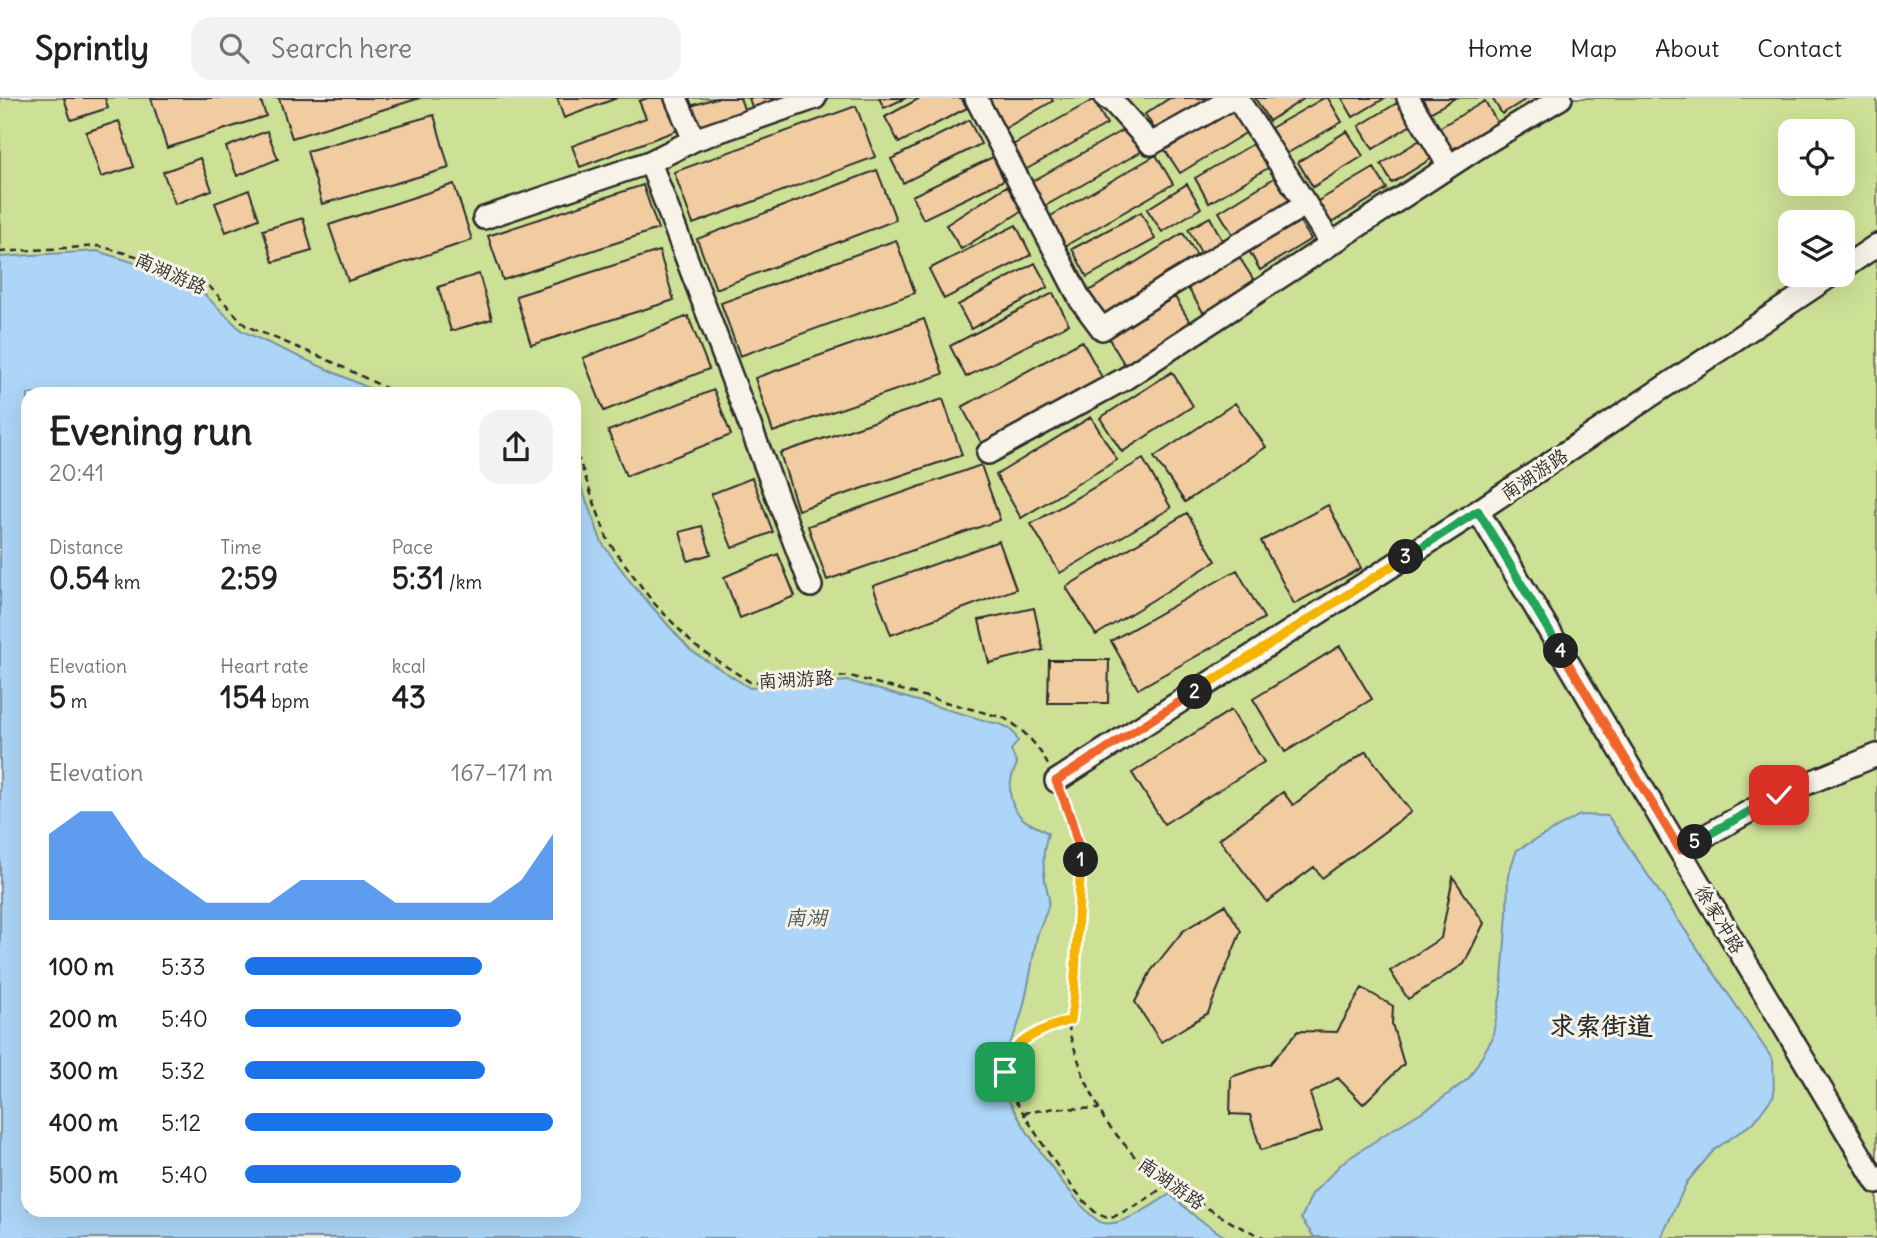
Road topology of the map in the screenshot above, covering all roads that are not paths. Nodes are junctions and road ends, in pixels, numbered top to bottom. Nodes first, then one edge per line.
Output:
1 (676, 98) edge
2 (815, 98) edge
3 (976, 98) edge
4 (1106, 98) edge
5 (1235, 98) edge
6 (1408, 98) edge
7 (1560, 98) edge
8 (694, 140) junction
9 (650, 162) junction
10 (1449, 166) junction
11 (1306, 204) junction
12 (484, 218) dead end
13 (1331, 243) junction
14 (1877, 245) edge
15 (1855, 260) edge
16 (1814, 287) edge
17 (988, 453) dead end
18 (1478, 511) junction
19 (811, 586) dead end
20 (1877, 755) edge
21 (1056, 781) road end
22 (1680, 850) junction
23 (1877, 1183) edge

1 - 8 street
2 - 8 street
3 - 11 street
4 - 5 street
5 - 11 street
6 - 10 street
7 - 10 street
8 - 9 street
9 - 12 street
9 - 19 street
10 - 13 street
11 - 13 street
13 - 17 street
14 - 15 street
16 - 18 street, 南湖游路
18 - 21 street, 南湖游路
18 - 22 street, 徐家冲路
20 - 22 street
22 - 23 street, 徐家冲路

